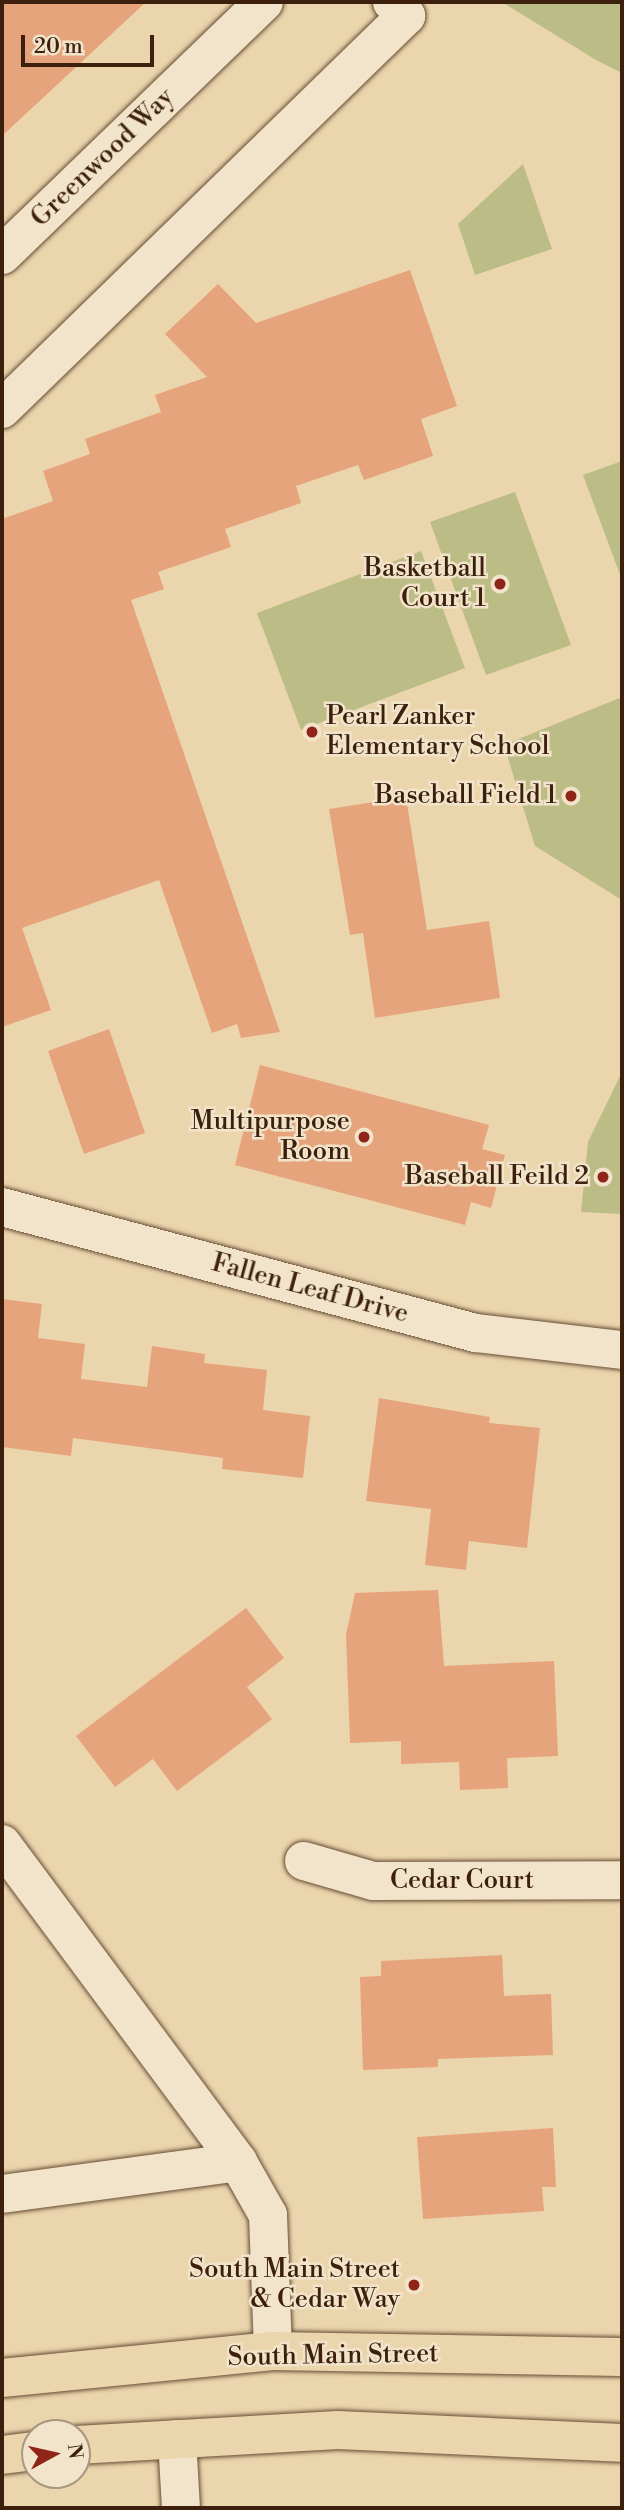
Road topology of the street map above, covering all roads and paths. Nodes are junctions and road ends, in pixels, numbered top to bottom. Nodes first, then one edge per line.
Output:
1 (264, 2) edge
2 (392, 2) edge
3 (2, 255) edge
4 (2, 409) edge
5 (2, 1207) edge
6 (622, 1350) edge
7 (2, 1844) edge
8 (304, 1861) dead end
9 (622, 1880) edge
10 (238, 2162) junction
11 (2, 2194) edge
12 (273, 2351) junction
13 (622, 2357) edge
14 (2, 2378) edge
15 (177, 2439) junction
16 (622, 2443) edge
17 (91, 2444) edge
18 (21, 2453) edge
19 (2, 2455) edge
20 (181, 2508) edge

1 - 3 street, Greenwood Way
2 - 4 street
5 - 6 street, Fallen Leaf Drive
7 - 10 street
8 - 9 street, Cedar Court
10 - 11 street
10 - 12 street
12 - 13 main road, South Main Street
12 - 14 main road, South Main Street
15 - 16 main road
15 - 17 main road
15 - 20 street
18 - 19 main road

